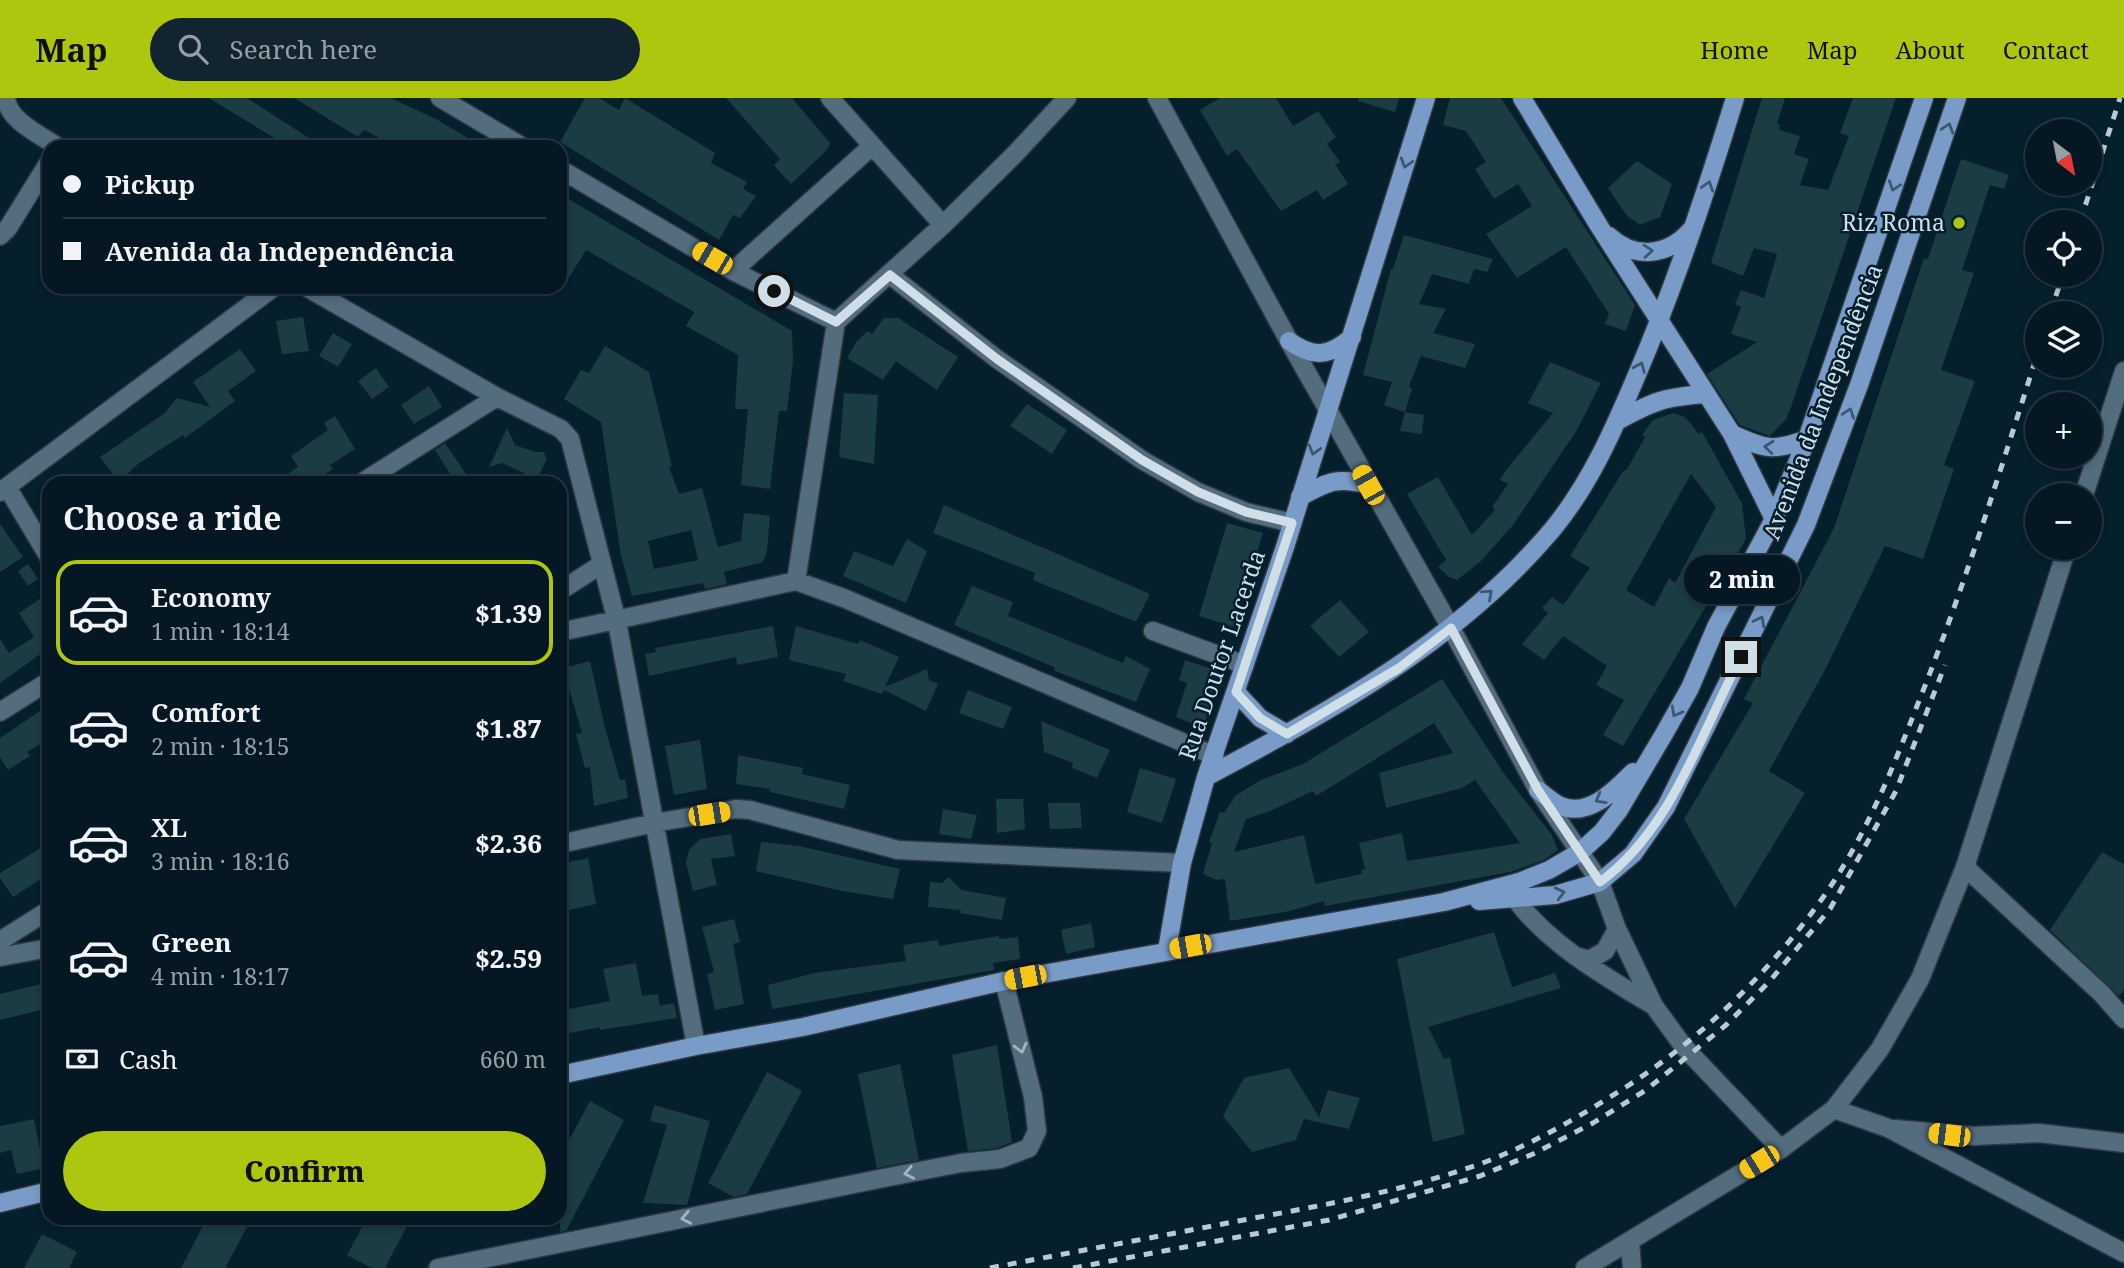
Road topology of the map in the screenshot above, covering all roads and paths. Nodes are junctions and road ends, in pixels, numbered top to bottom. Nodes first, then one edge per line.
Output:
1 (6, 98) edge
2 (440, 98) edge
3 (830, 98) edge
4 (1067, 98) edge
5 (1157, 98) edge
6 (1426, 98) edge
7 (1522, 98) edge
8 (1735, 98) edge
9 (1924, 98) edge
10 (1957, 98) edge
11 (48, 140) edge
12 (511, 140) edge
13 (872, 146) junction
14 (1905, 154) junction
15 (1936, 165) junction
16 (42, 173) edge
17 (567, 173) edge
18 (1696, 223) junction
19 (943, 225) junction
20 (1599, 226) junction
21 (0, 236) edge
22 (733, 271) junction
23 (890, 275) junction
24 (265, 294) edge
25 (318, 294) edge
26 (1660, 320) junction
27 (836, 322) junction
28 (1352, 337) junction
29 (1289, 341) junction
30 (2124, 371) edge
31 (1706, 394) junction
32 (497, 397) junction
33 (1327, 409) junction
34 (1617, 421) junction
35 (1732, 434) junction
36 (1807, 439) junction
37 (373, 476) edge
38 (2088, 483) edge
39 (1368, 485) junction
40 (3, 489) edge
41 (1300, 497) junction
42 (1774, 519) junction
43 (1292, 523) junction
44 (42, 547) edge
45 (2063, 560) edge
46 (603, 564) junction
47 (796, 581) junction
48 (567, 587) edge
49 (617, 622) junction
50 (1451, 628) junction
51 (567, 631) edge
52 (1153, 631) dead end
53 (1245, 665) junction
54 (42, 685) edge
55 (1689, 688) junction
56 (1236, 692) junction
57 (1718, 700) junction
58 (0, 712) edge
59 (1287, 734) junction
60 (1651, 754) junction
61 (1215, 756) junction
62 (1206, 778) junction
63 (1538, 790) junction
64 (654, 823) junction
65 (567, 842) edge
66 (1580, 852) junction
67 (1182, 863) junction
68 (1965, 867) junction
69 (1600, 882) junction
70 (1516, 900) junction
71 (1444, 902) junction
72 (42, 915) edge
73 (1618, 929) junction
74 (0, 942) edge
75 (42, 949) edge
76 (1167, 950) junction
77 (0, 957) edge
78 (1579, 957) junction
79 (1004, 981) junction
80 (1654, 1006) junction
81 (2124, 1019) edge
82 (696, 1046) junction
83 (567, 1074) edge
84 (1834, 1109) junction
85 (1888, 1128) junction
86 (2124, 1143) edge
87 (1781, 1149) junction
88 (42, 1193) edge
89 (0, 1203) edge
90 (1630, 1241) junction
91 (2124, 1253) edge
92 (438, 1268) edge
93 (1585, 1268) edge
94 (1632, 1268) edge

1 - 11 street
2 - 12 street
3 - 13 street
4 - 19 street
5 - 29 street
6 -> 28 main road, Rua Doutor Lacerda
7 - 20 main road
18 -> 8 main road
9 - 14 main road, Avenida da Independência
15 -> 10 main road, Avenida da Independência
13 - 19 street
13 - 22 street
14 - 15 main road
14 -> 36 main road, Avenida da Independência
57 -> 15 main road, Avenida da Independência
16 - 21 street
17 - 22 street
20 -> 18 main road
18 - 26 main road
19 - 23 street
20 - 26 main road
22 - 27 street
23 - 27 street
23 - 43 street
24 - 40 street
25 - 32 street
26 - 31 main road
34 -> 26 main road
27 - 47 street
28 - 29 main road
28 - 33 main road, Rua Doutor Lacerda
29 - 33 street
30 - 38 street
31 - 34 main road
31 - 35 main road
32 - 37 street
32 - 46 street
33 - 39 street
33 -> 41 main road, Rua Doutor Lacerda
50 -> 34 main road
36 -> 35 main road
35 - 42 main road
36 - 42 main road, Avenida da Independência
39 - 41 main road
39 - 50 street
40 - 44 street
41 - 43 main road, Rua Doutor Lacerda
42 - 55 main road, Avenida da Independência
43 - 53 main road, Rua Doutor Lacerda
45 - 68 street
46 - 48 street
46 - 49 street
47 - 49 street
47 - 61 street
49 - 51 street
49 - 64 street
50 - 59 main road
50 - 63 street
52 - 53 street
53 - 56 main road, Rua Doutor Lacerda
54 - 58 street
55 - 57 main road
55 -> 60 main road, Avenida da Independência
56 - 59 main road
56 - 61 main road, Rua Doutor Lacerda
57 - 69 main road, Avenida da Independência
59 - 62 main road
60 -> 63 main road
60 - 66 main road, Avenida da Independência
61 - 62 main road, Rua Doutor Lacerda
62 - 67 main road, Rua Doutor Lacerda
63 - 66 street
64 - 65 street
64 - 67 street
64 - 82 street
66 - 69 street
66 - 71 main road, Avenida da Independência
67 - 76 main road, Rua Doutor Lacerda
68 - 81 street
68 - 84 street
70 -> 69 main road, Avenida da Independência
69 - 73 street
70 - 71 main road, Avenida da Independência
70 - 78 street
71 - 76 main road
72 - 74 street
73 - 78 street
73 - 80 street
75 - 77 street
76 - 79 main road
78 - 80 street
79 - 82 main road
79 -> 92 street
80 - 87 street
82 - 83 main road
84 - 85 street
84 - 87 street
85 - 86 street
85 - 91 street
87 - 90 street
88 - 89 main road
90 - 93 street
90 - 94 street

